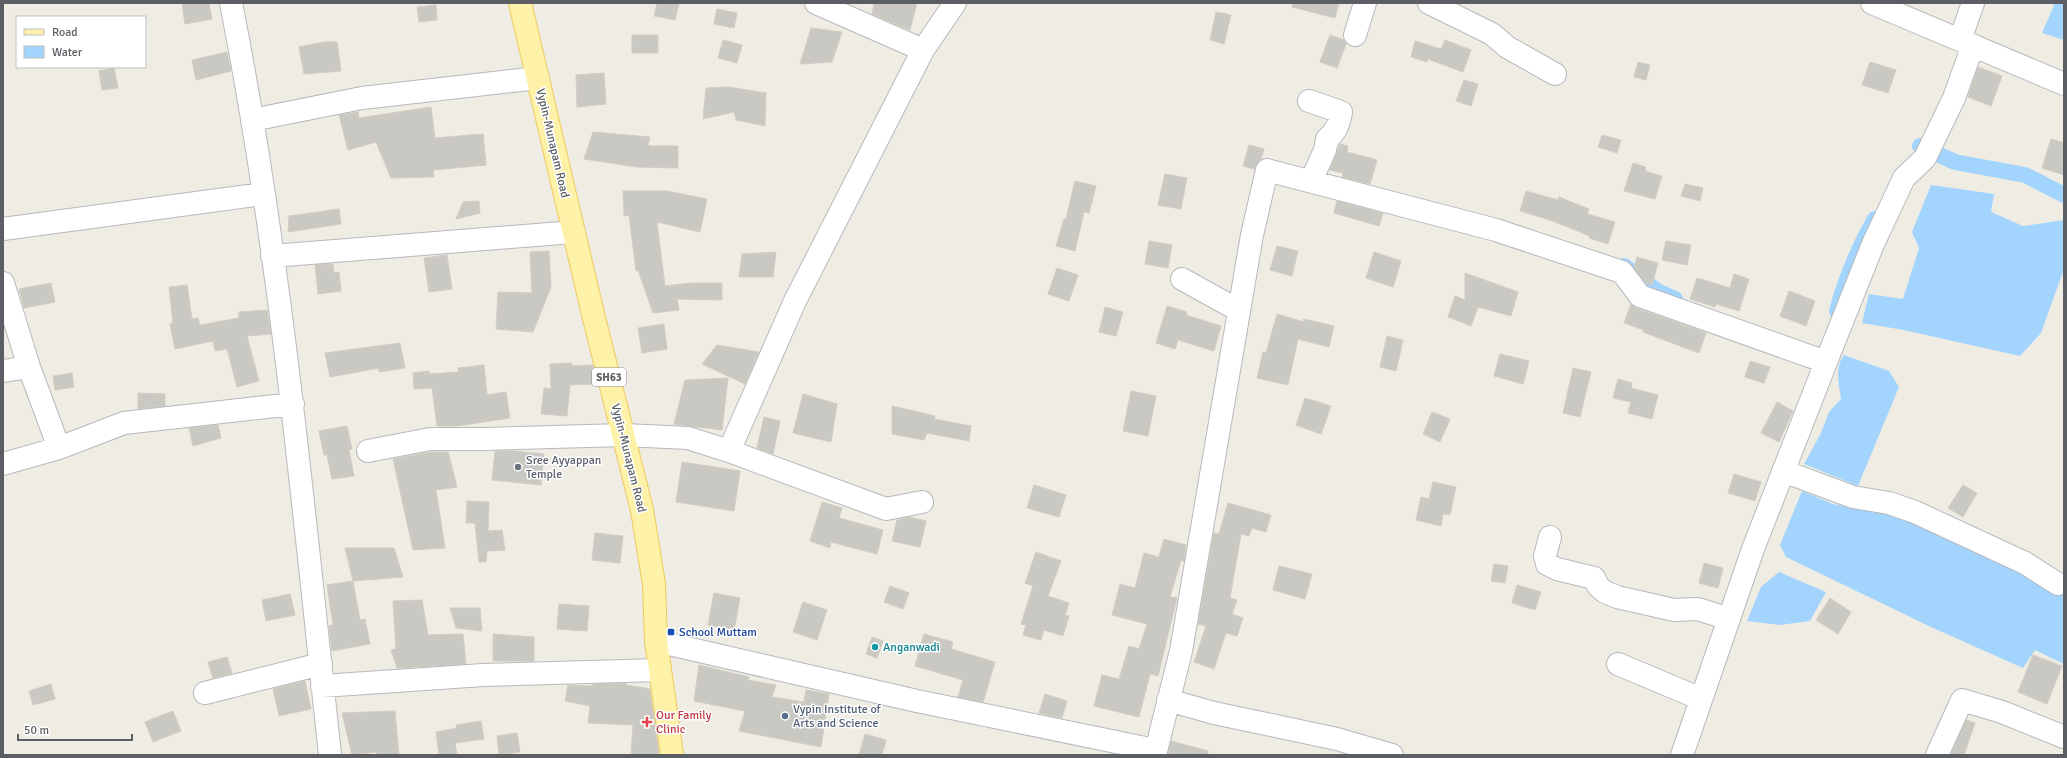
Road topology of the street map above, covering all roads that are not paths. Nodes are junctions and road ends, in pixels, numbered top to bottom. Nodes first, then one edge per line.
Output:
1 (230, 3) edge
2 (520, 3) edge
3 (816, 3) edge
4 (955, 3) edge
5 (1365, 3) edge
6 (1429, 3) edge
7 (1872, 3) edge
8 (1973, 3) edge
9 (1355, 34) dead end
10 (1966, 43) junction
11 (923, 50) junction
12 (1555, 74) dead end
13 (538, 78) junction
14 (2064, 84) edge
15 (1309, 101) dead end
16 (252, 120) junction
17 (1311, 181) junction
18 (263, 194) junction
19 (3, 229) edge
20 (574, 232) junction
21 (272, 256) junction
22 (1182, 279) dead end
23 (3, 283) edge
24 (1238, 310) junction
25 (1826, 362) junction
26 (29, 367) junction
27 (3, 371) edge
28 (292, 404) junction
29 (624, 435) junction
30 (59, 448) junction
31 (368, 450) dead end
32 (729, 450) junction
33 (3, 464) edge
34 (1783, 471) junction
35 (922, 502) dead end
36 (1550, 537) dead end
37 (2058, 584) dead end
38 (1728, 619) junction
39 (656, 641) junction
40 (320, 664) junction
41 (1618, 664) dead end
42 (659, 670) junction
43 (322, 686) junction
44 (204, 693) dead end
45 (1701, 699) junction
46 (1168, 700) junction
47 (2064, 737) edge
48 (1155, 752) edge
49 (330, 755) edge
50 (672, 755) edge
51 (1392, 755) edge
52 (1682, 755) edge
53 (1937, 755) edge

1 - 16 street
2 - 13 main road, Vypin-Munapam Road / SH63
3 - 11 street
4 - 11 street
5 - 9 street
6 - 12 street
7 - 10 street
8 - 10 street
10 - 14 street
10 - 25 street
11 - 32 street
13 - 16 street
13 - 20 main road, Vypin-Munapam Road / SH63
15 - 17 street
16 - 18 street
17 - 24 street
17 - 25 street
18 - 19 street
18 - 21 street
20 - 21 street
20 - 29 main road, Vypin-Munapam Road / SH63
21 - 28 street
22 - 24 street
23 - 26 street
24 - 46 street
25 - 34 street
26 - 27 street
26 - 30 street
28 - 30 street
28 - 40 street
29 - 31 street
29 - 32 street
29 - 39 main road, Vypin-Munapam Road / SH63
30 - 33 street
32 - 35 street
34 - 37 street
34 - 38 street
36 - 38 street
38 - 45 street
39 - 42 main road, Vypin-Munapam Road / SH63
39 - 48 street
40 - 43 street
40 - 44 street
41 - 45 street
42 - 43 street
42 - 50 main road, Vypin-Munapam Road / SH63
43 - 49 street
45 - 52 street
46 - 48 street
46 - 51 street
47 - 53 street

